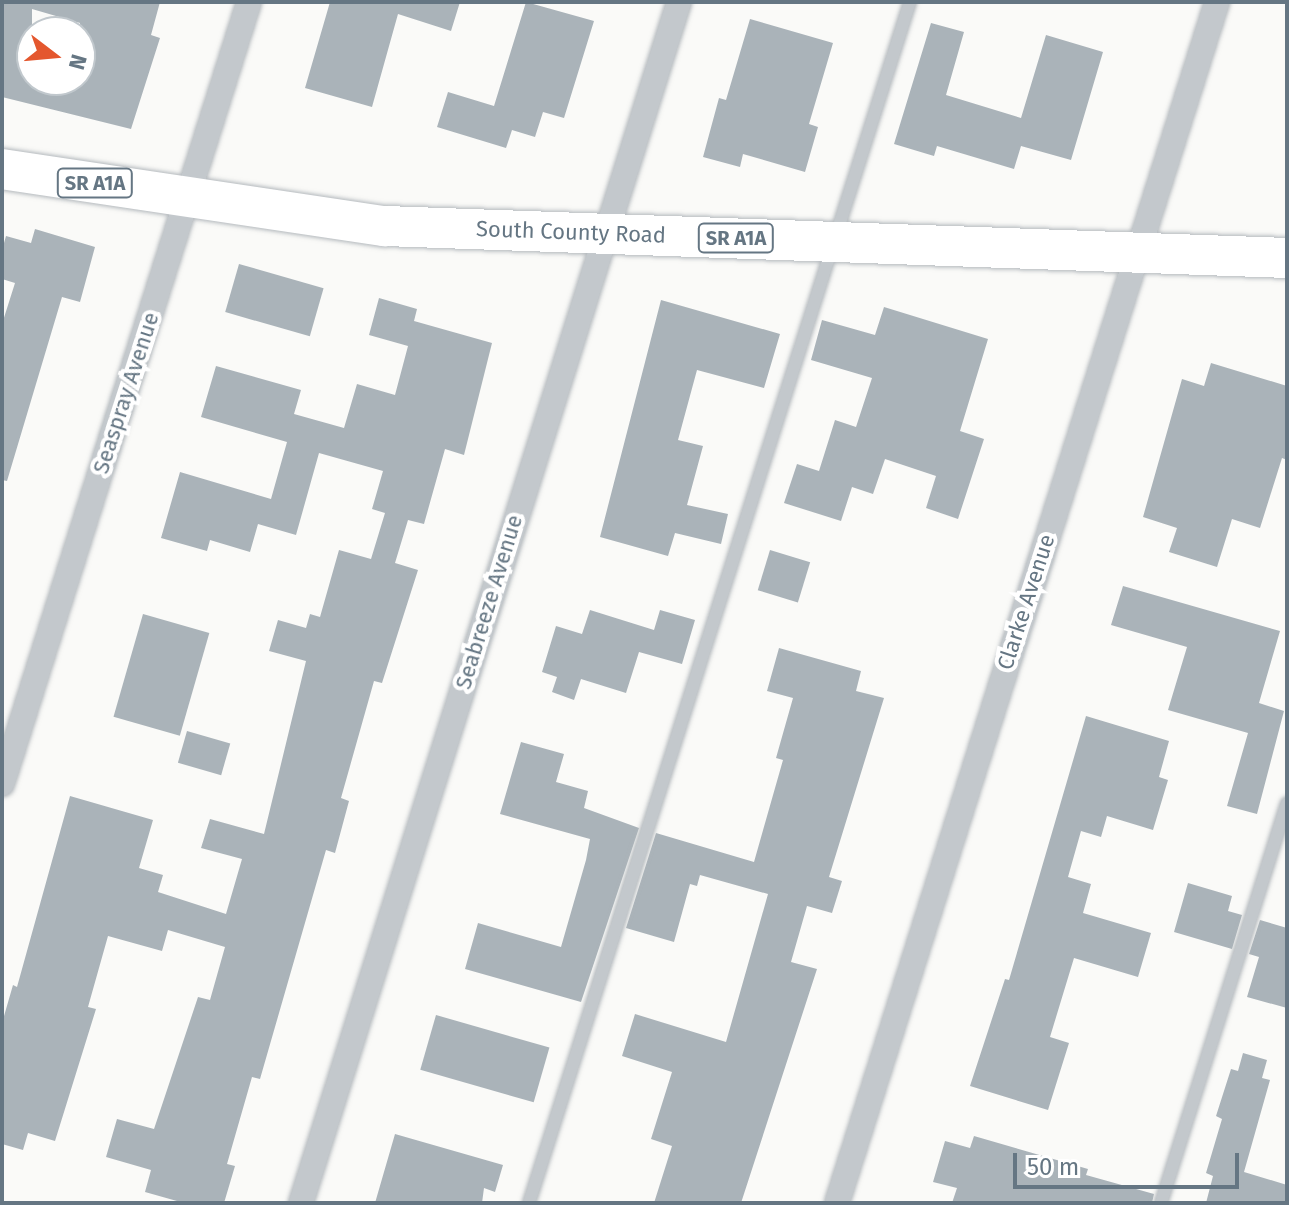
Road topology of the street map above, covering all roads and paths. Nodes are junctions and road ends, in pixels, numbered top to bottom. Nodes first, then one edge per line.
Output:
1 (249, 2) edge
2 (679, 2) edge
3 (910, 2) edge
4 (1217, 2) edge
5 (2, 169) edge
6 (188, 197) junction
7 (606, 233) junction
8 (833, 241) junction
9 (1137, 253) junction
10 (1287, 258) edge
11 (2, 784) edge
12 (1287, 803) edge
13 (301, 1203) edge
14 (529, 1203) edge
15 (837, 1203) edge
16 (1161, 1203) edge

1 - 6 street, Seaspray Avenue
2 - 7 street, Seabreeze Avenue
3 - 8 lane
4 - 9 street, Clarke Avenue
5 - 6 main road, South County Road / SR A1A
6 - 7 main road, South County Road / SR A1A
6 - 11 street, Seaspray Avenue
7 - 8 main road, South County Road / SR A1A
7 - 13 street, Seabreeze Avenue
8 - 9 main road, South County Road / SR A1A
8 - 14 lane
9 - 10 main road, South County Road / SR A1A
9 - 15 street, Clarke Avenue
12 - 16 lane

